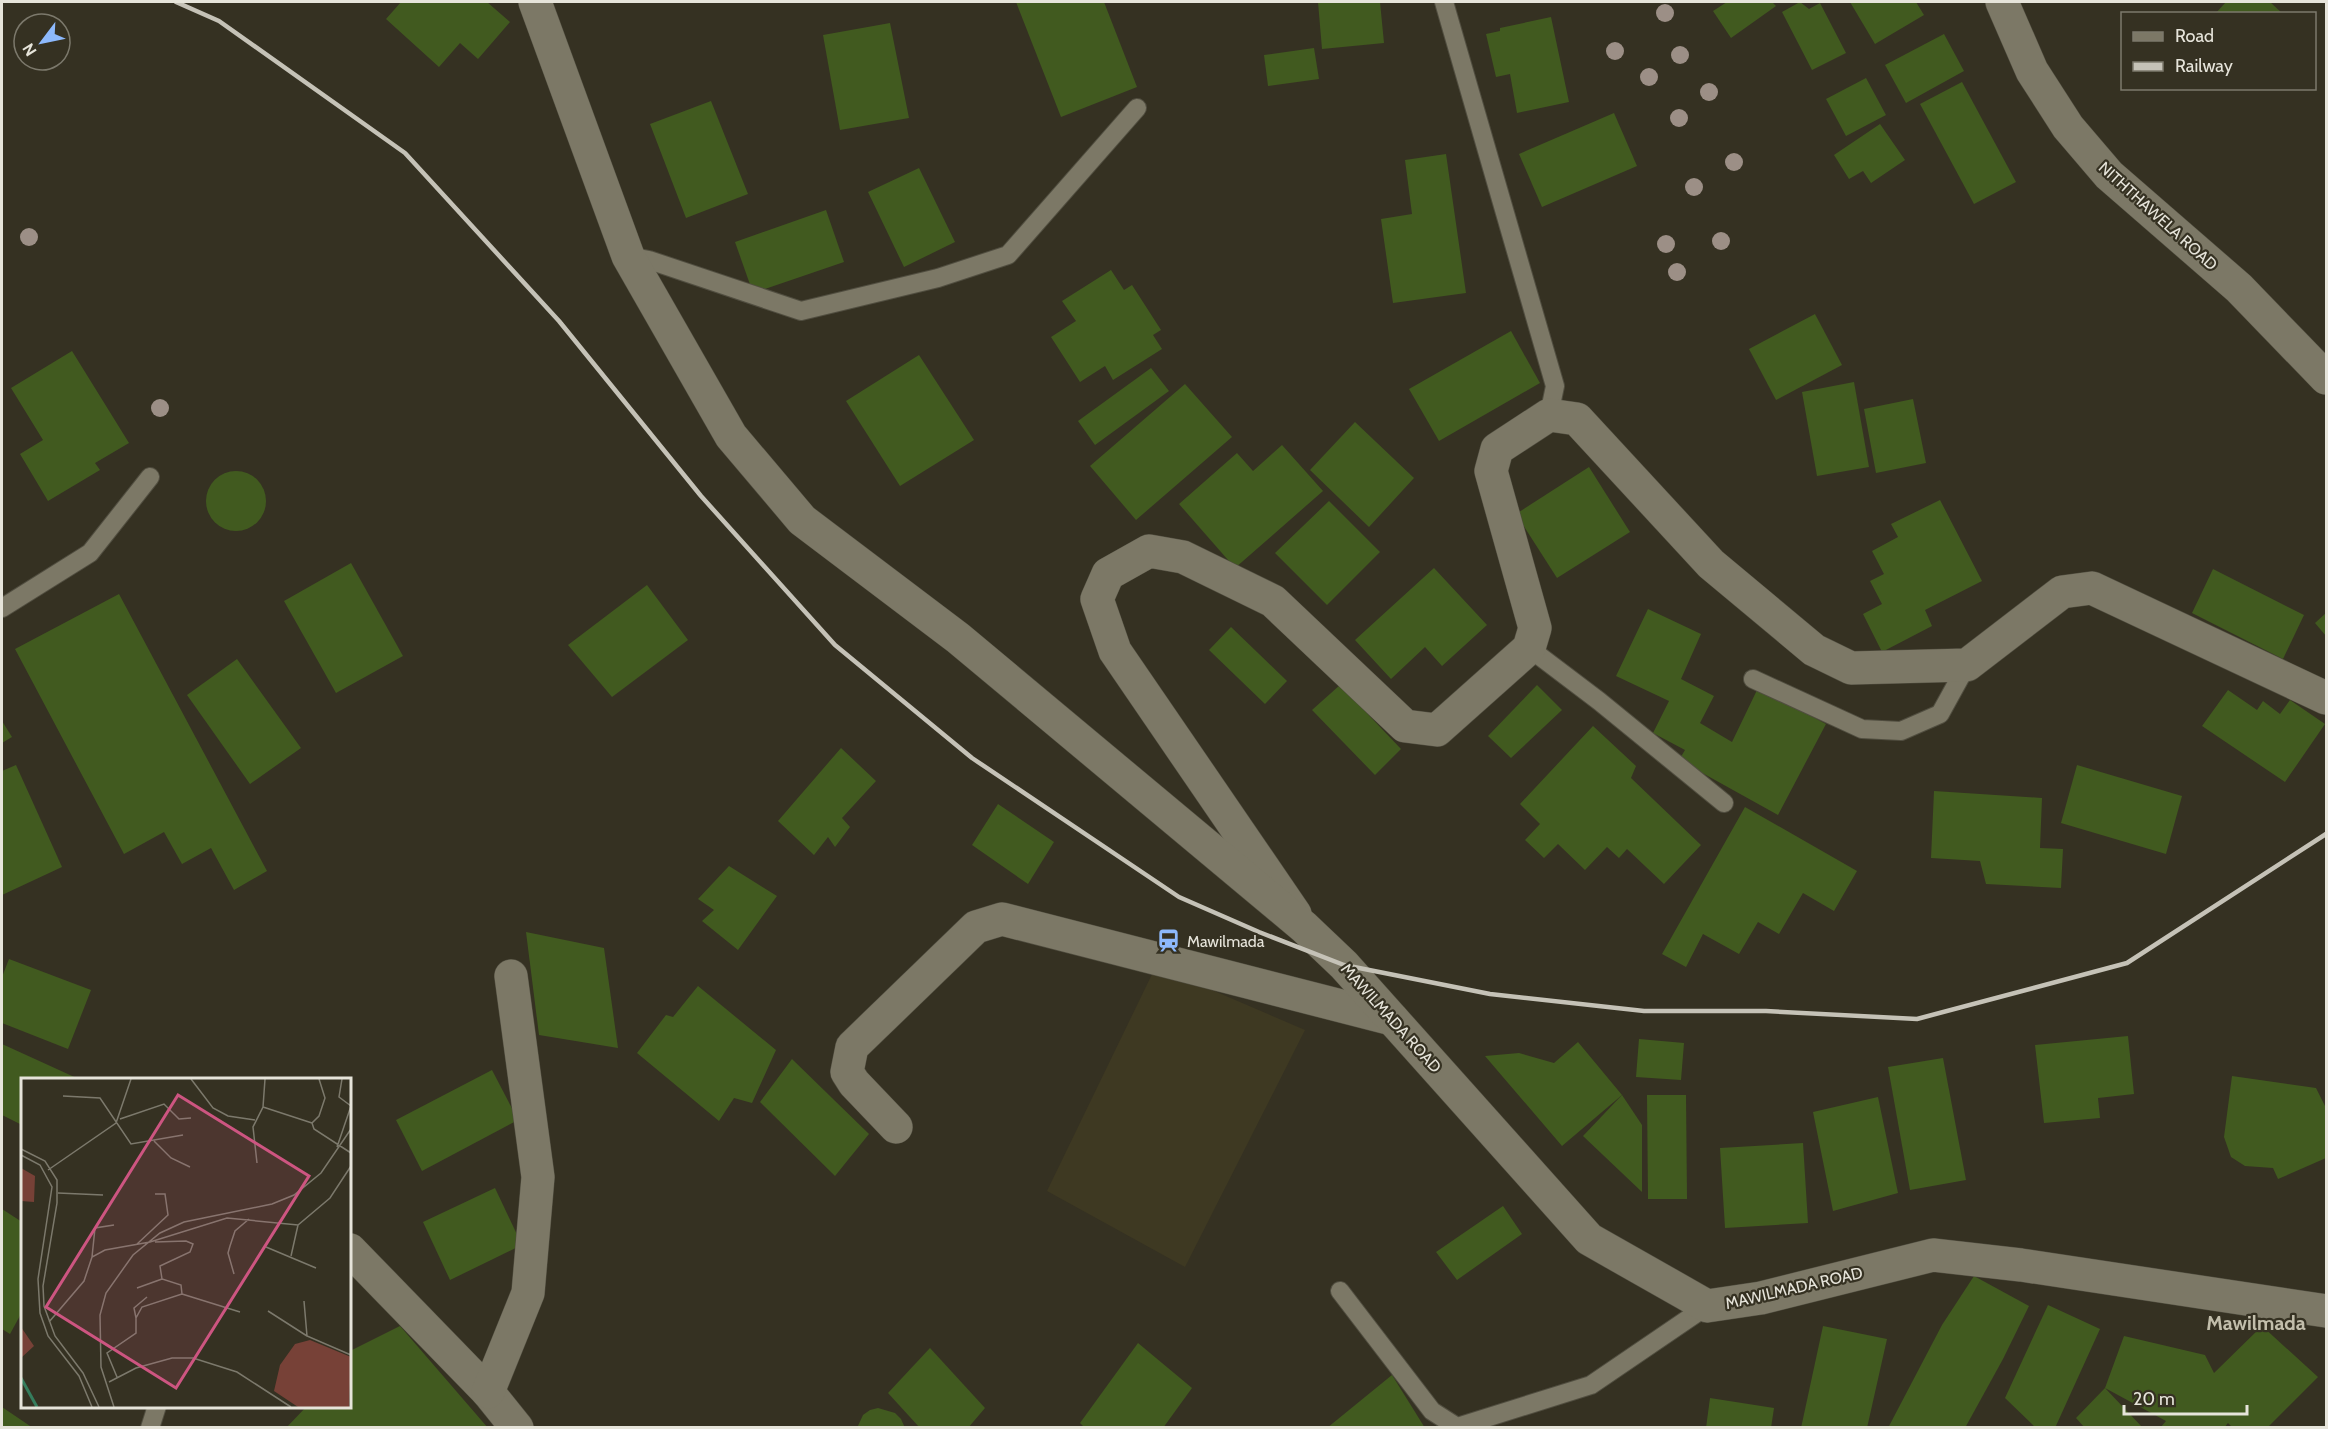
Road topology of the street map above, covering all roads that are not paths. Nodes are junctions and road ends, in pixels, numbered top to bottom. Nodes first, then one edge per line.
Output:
1 (535, 2) edge
2 (1444, 2) edge
3 (2002, 2) edge
4 (1137, 108) dead end
5 (628, 256) junction
6 (2326, 378) edge
7 (1549, 415) junction
8 (150, 477) dead end
9 (2, 608) edge
10 (1529, 648) junction
11 (1967, 665) junction
12 (1753, 679) dead end
13 (2326, 698) edge
14 (1724, 803) dead end
15 (1304, 927) junction
16 (511, 976) dead end
17 (1392, 1019) junction
18 (896, 1127) dead end
19 (351, 1251) edge
20 (1340, 1291) dead end
21 (1707, 1306) junction
22 (2326, 1311) edge
23 (488, 1392) junction
24 (157, 1408) edge
25 (150, 1428) edge
26 (517, 1428) edge

1 - 5 street
2 - 7 lane
3 - 6 street, NITHTHAWELA ROAD
4 - 5 lane
5 - 15 street
7 - 10 street
7 - 11 street
8 - 9 lane
10 - 14 lane
10 - 15 street
11 - 12 lane
11 - 13 street
15 - 17 street, MAWILMADA ROAD
16 - 23 street
17 - 18 street
17 - 21 street, MAWILMADA ROAD
19 - 23 street
20 - 21 lane
21 - 22 street, MAWILMADA ROAD
23 - 26 street
24 - 25 lane

